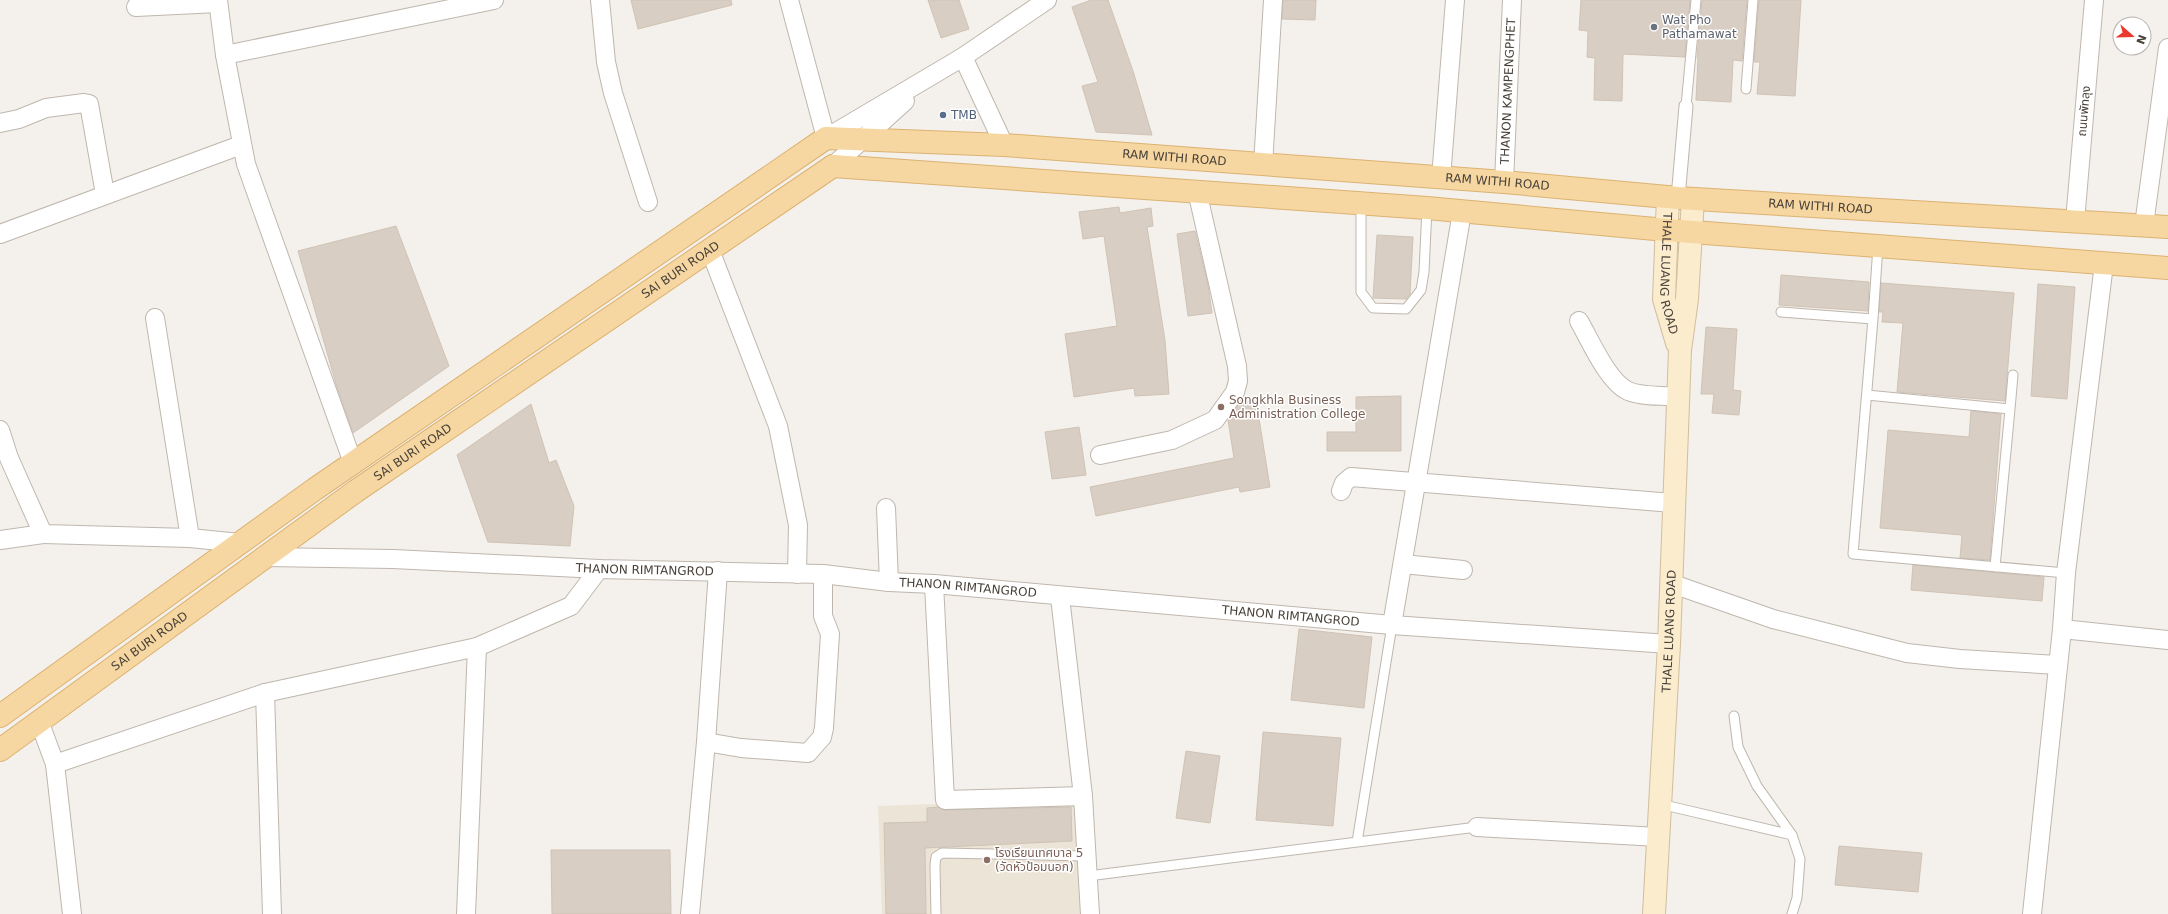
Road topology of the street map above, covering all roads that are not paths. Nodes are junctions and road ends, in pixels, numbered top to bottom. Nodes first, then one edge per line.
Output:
1 (494, 0) edge
2 (600, 0) edge
3 (788, 0) edge
4 (1048, 0) edge
5 (1273, 0) edge
6 (1455, 0) edge
7 (1512, 0) edge
8 (1696, 0) edge
9 (1753, 0) edge
10 (2094, 0) edge
11 (218, 2) edge
12 (136, 7) dead end
13 (2168, 48) edge
14 (225, 54) junction
15 (963, 57) junction
16 (932, 76) junction
17 (1746, 89) dead end
18 (1686, 106) joint
19 (0, 123) edge
20 (826, 138) junction
21 (863, 139) junction
22 (241, 145) junction
23 (1004, 145) junction
24 (1263, 165) junction
25 (833, 166) junction
26 (1441, 178) junction
27 (1504, 182) junction
28 (1197, 191) junction
29 (105, 194) junction
30 (1680, 198) junction
31 (648, 202) dead end
32 (1361, 204) junction
33 (1427, 208) junction
34 (1462, 212) junction
35 (2075, 221) junction
36 (2144, 225) junction
37 (2168, 227) edge
38 (1666, 230) junction
39 (1692, 231) junction
40 (0, 234) edge
41 (1878, 246) junction
42 (710, 250) junction
43 (2104, 264) junction
44 (2168, 268) edge
45 (1781, 312) dead end
46 (155, 318) dead end
47 (1873, 319) junction
48 (1579, 321) dead end
49 (1680, 350) junction
50 (2013, 375) dead end
51 (1867, 395) junction
52 (1678, 397) junction
53 (2010, 409) junction
54 (0, 430) edge
55 (1100, 455) dead end
56 (354, 464) junction
57 (1416, 482) junction
58 (1341, 491) dead end
59 (1673, 503) junction
60 (886, 508) dead end
61 (43, 534) junction
62 (190, 538) junction
63 (0, 540) edge
64 (240, 543) junction
65 (266, 557) junction
66 (1403, 564) junction
67 (1995, 567) junction
68 (599, 569) junction
69 (1463, 570) dead end
70 (718, 571) junction
71 (2066, 573) junction
72 (797, 574) junction
73 (823, 574) junction
74 (889, 582) junction
75 (1670, 583) junction
76 (934, 584) junction
77 (1060, 597) junction
78 (1392, 625) junction
79 (2062, 630) junction
80 (2168, 640) edge
81 (1669, 644) junction
82 (478, 647) junction
83 (2058, 666) junction
84 (265, 694) junction
85 (0, 716) edge
86 (1734, 716) dead end
87 (39, 721) junction
88 (706, 742) junction
89 (0, 750) edge
90 (55, 764) junction
91 (1083, 796) junction
92 (1660, 804) junction
93 (1478, 827) joint
94 (1792, 835) junction
95 (1658, 837) junction
96 (1357, 842) junction
97 (1087, 856) junction
98 (1088, 876) junction
99 (72, 914) edge
100 (272, 914) edge
101 (466, 914) edge
102 (690, 914) edge
103 (936, 914) edge
104 (1090, 914) edge
105 (1654, 914) edge
106 (1792, 914) edge
107 (2032, 914) edge

1 - 14 street
2 - 31 street
3 - 20 street
4 - 15 street
5 - 24 street
6 - 26 street
7 - 27 street, THANON KAMPENGPHET
8 - 18 lane
9 - 17 lane
10 - 35 street, ถนนพัทลุง
11 - 12 street
11 - 14 street
13 - 36 street
14 - 22 street
15 - 16 street
15 - 23 street
16 - 20 street
16 - 21 street
18 - 30 street
19 - 29 street
20 - 21 main road, RAM WITHI ROAD
20 - 25 main road
20 - 56 main road, SAI BURI ROAD
21 - 23 main road, RAM WITHI ROAD
21 - 25 street
22 - 29 street
22 - 56 street
23 - 24 main road, RAM WITHI ROAD
24 - 26 main road, RAM WITHI ROAD
25 - 28 main road
25 - 42 main road, SAI BURI ROAD
26 - 27 main road, RAM WITHI ROAD
27 - 30 main road, RAM WITHI ROAD
28 - 32 main road
28 - 55 street
29 - 40 street
30 - 35 main road, RAM WITHI ROAD
30 - 38 main road, THALE LUANG ROAD
30 - 39 main road, THALE LUANG ROAD
32 - 33 main road
32 - 33 lane
33 - 34 main road
34 - 38 main road
34 - 57 street
35 - 36 main road, RAM WITHI ROAD
36 - 37 main road, RAM WITHI ROAD
38 - 39 main road
38 - 49 main road, THALE LUANG ROAD
39 - 41 main road
39 - 49 main road, THALE LUANG ROAD
41 - 43 main road
41 - 47 lane
42 - 65 main road, SAI BURI ROAD
42 - 72 street
43 - 44 main road
43 - 71 street
45 - 47 lane
46 - 62 street
47 - 51 lane
48 - 52 street
49 - 52 main road, THALE LUANG ROAD
50 - 53 lane
51 - 53 lane
51 - 67 lane
52 - 59 main road, THALE LUANG ROAD
53 - 67 lane
54 - 61 street
56 - 64 main road, SAI BURI ROAD
57 - 58 street
57 - 59 street
57 - 66 street
59 - 75 main road, THALE LUANG ROAD
60 - 74 street
61 - 62 street
61 - 63 street
62 - 64 street
64 - 85 main road, SAI BURI ROAD
65 - 68 street, THANON RIMTANGROD
65 - 87 main road, SAI BURI ROAD
66 - 69 street
66 - 78 street
67 - 71 lane
68 - 70 street, THANON RIMTANGROD
68 - 82 street
70 - 72 street, THANON RIMTANGROD
70 - 88 street
71 - 79 street
72 - 73 street, THANON RIMTANGROD
73 - 74 street, THANON RIMTANGROD
73 - 88 street
74 - 76 street, THANON RIMTANGROD
75 - 81 main road, THALE LUANG ROAD
75 - 83 street
76 - 77 street, THANON RIMTANGROD
76 - 91 street
77 - 78 street, THANON RIMTANGROD
77 - 91 street
78 - 81 street, THANON RIMTANGROD
78 - 96 lane
79 - 80 street
79 - 83 street
81 - 92 main road, THALE LUANG ROAD
82 - 84 street
82 - 101 street
83 - 107 street
84 - 90 street
84 - 100 street
86 - 94 lane
87 - 89 main road, SAI BURI ROAD
87 - 90 street
88 - 102 street
90 - 99 street
91 - 97 street
92 - 94 lane
92 - 95 main road, THALE LUANG ROAD
93 - 95 street
93 - 96 lane
94 - 106 lane
95 - 105 main road, THALE LUANG ROAD
96 - 98 lane
97 - 98 street
97 - 103 lane
98 - 104 street

